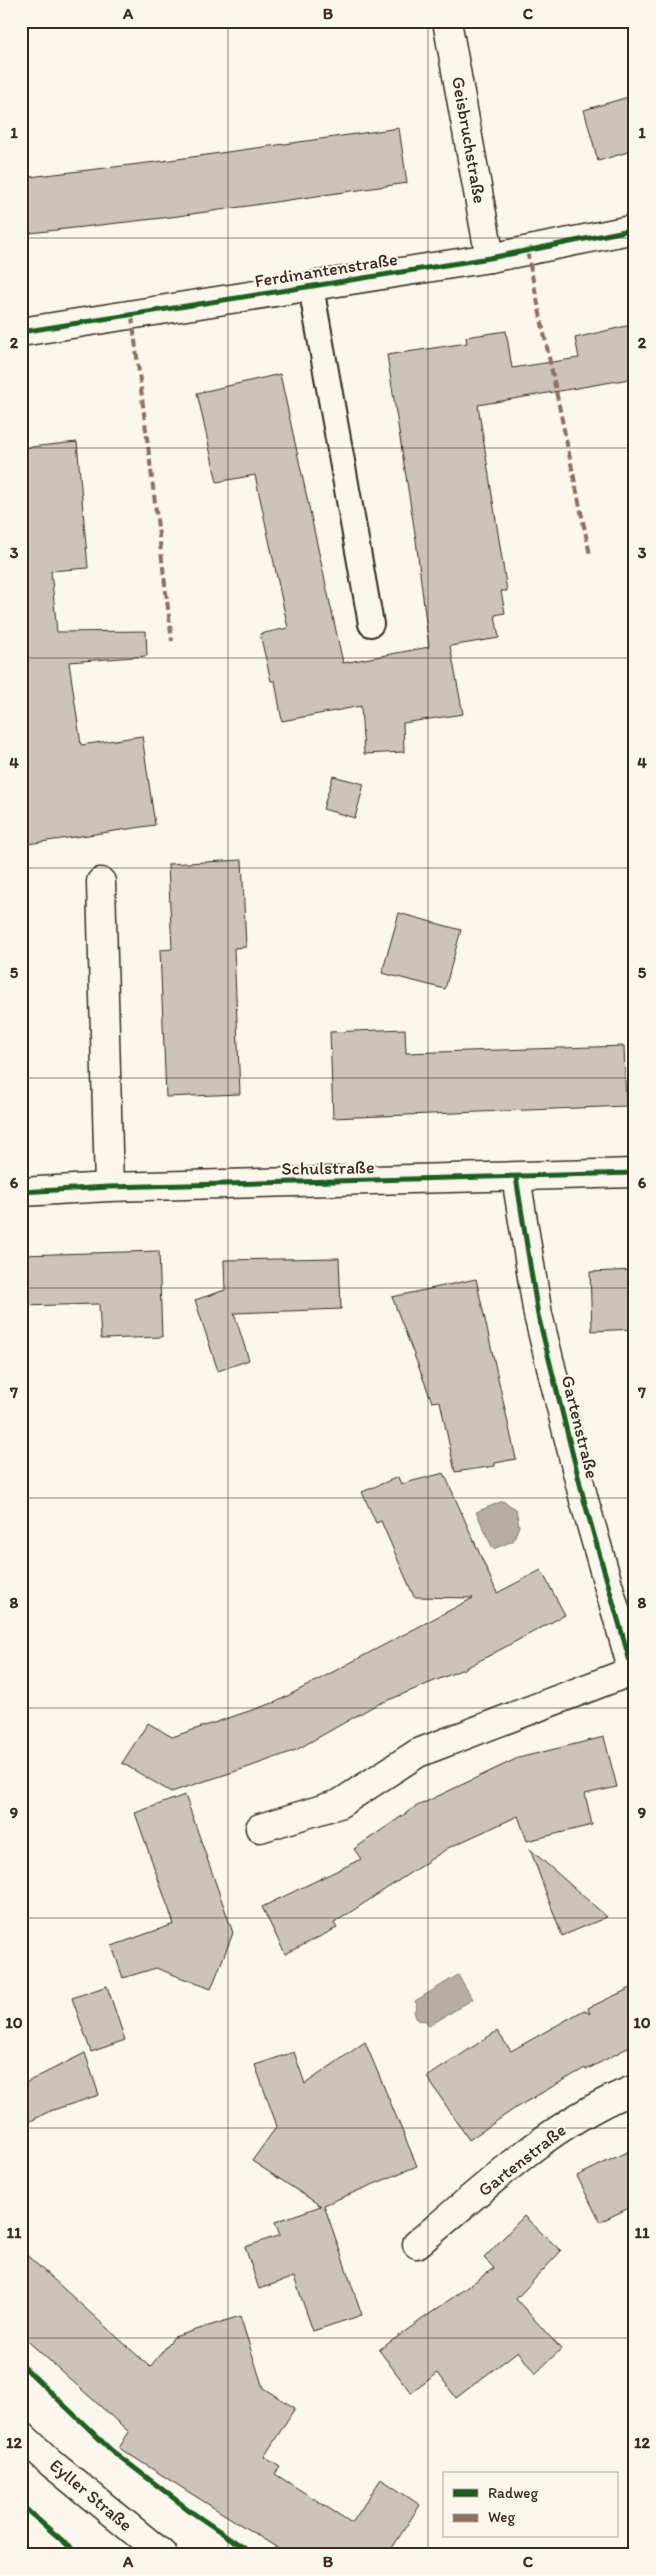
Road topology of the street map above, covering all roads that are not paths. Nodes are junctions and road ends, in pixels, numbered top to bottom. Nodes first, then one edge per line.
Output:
1 (447, 21) edge
2 (635, 229) edge
3 (490, 258) junction
4 (311, 287) junction
5 (21, 332) edge
6 (370, 624) dead end
7 (101, 882) dead end
8 (635, 1173) edge
9 (516, 1177) junction
10 (109, 1187) junction
11 (21, 1192) edge
12 (633, 1675) edge
13 (260, 1828) dead end
14 (635, 2089) edge
15 (417, 2244) dead end
16 (21, 2435) edge
17 (162, 2554) edge

1 - 3 street, Geisbruchstraße
2 - 3 street, Ferdinantenstraße
3 - 4 street, Ferdinantenstraße
4 - 5 street, Ferdinantenstraße
4 - 6 lane
7 - 10 street
8 - 9 street, Schulstraße
9 - 10 street, Schulstraße
9 - 12 street, Gartenstraße
10 - 11 street, Schulstraße
12 - 13 street, Gartenstraße
14 - 15 street, Gartenstraße
16 - 17 street, Eyller Straße

